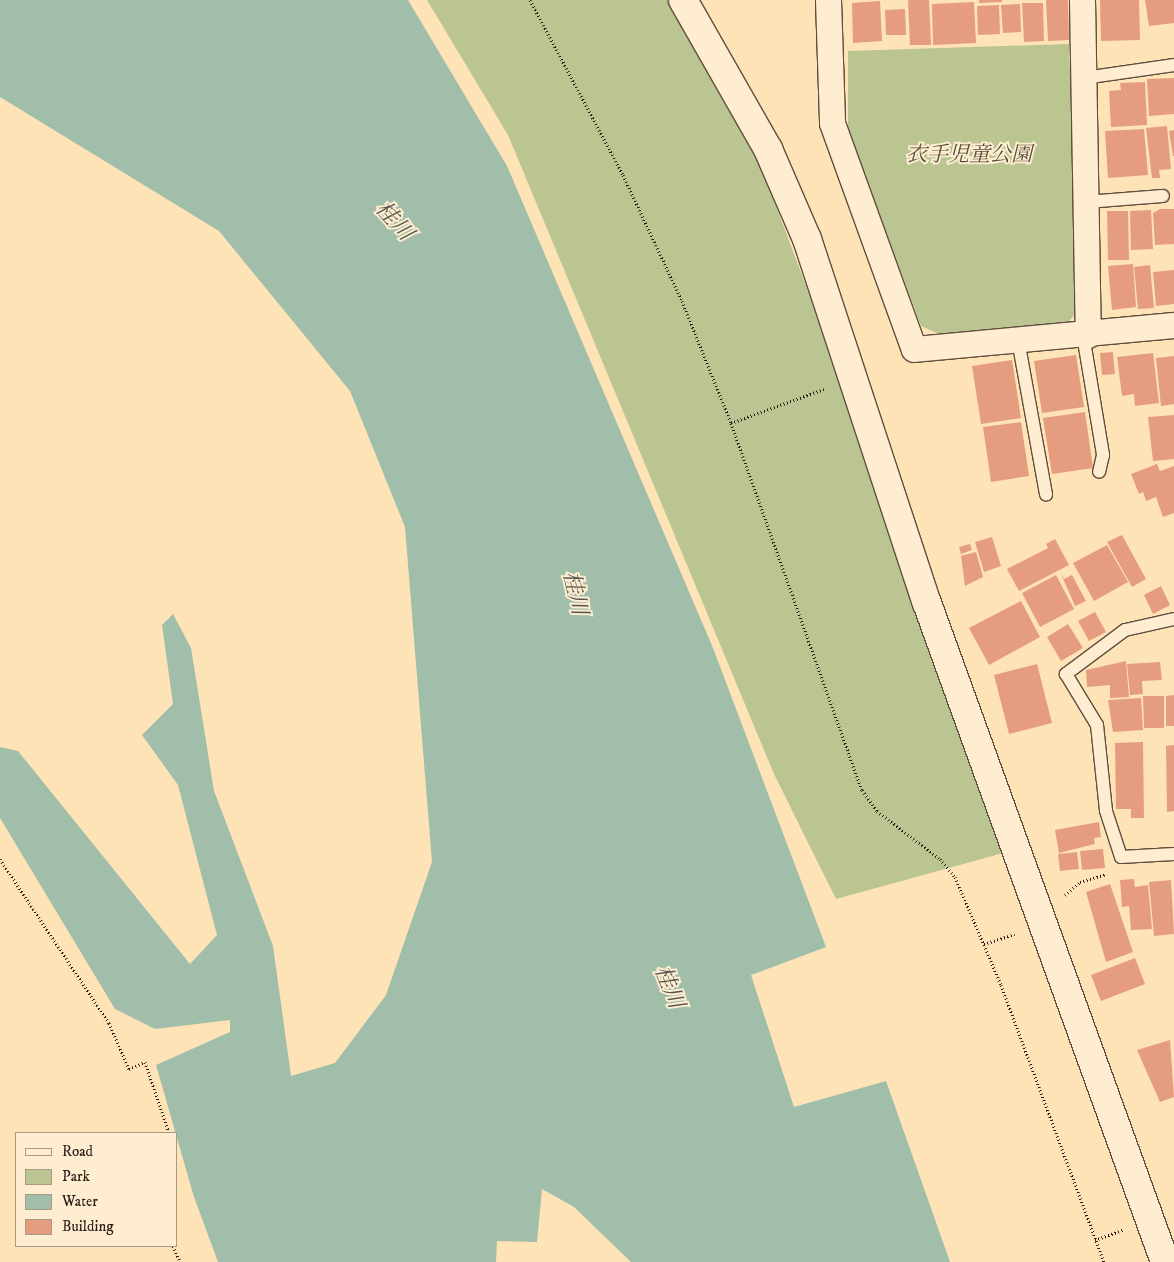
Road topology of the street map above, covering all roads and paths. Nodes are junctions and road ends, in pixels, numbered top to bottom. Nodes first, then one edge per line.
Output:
1 (530, 0) edge
2 (683, 0) edge
3 (828, 0) edge
4 (1082, 0) edge
5 (1174, 65) edge
6 (1084, 78) junction
7 (1162, 196) dead end
8 (1086, 202) junction
9 (1174, 325) edge
10 (1085, 335) junction
11 (1018, 340) junction
12 (814, 394) dead end
13 (731, 423) junction
14 (1099, 472) dead end
15 (1046, 494) dead end
16 (1174, 619) edge
17 (1174, 854) edge
18 (1121, 857) junction
19 (0, 859) edge
20 (1070, 893) dead end
21 (990, 943) dead end
22 (984, 944) junction
23 (169, 1132) edge
24 (173, 1247) edge
25 (180, 1262) edge
26 (1104, 1262) edge
27 (1165, 1262) edge

1 - 13 path
2 - 27 street
3 - 11 street
4 - 6 street
5 - 6 lane
6 - 8 street
7 - 8 lane
8 - 10 street
9 - 10 street
10 - 11 street
10 - 14 lane
11 - 15 lane
12 - 13 path
13 - 22 path
16 - 18 lane
17 - 18 lane
18 - 20 path
19 - 23 path
21 - 22 path
22 - 26 path
24 - 25 path

